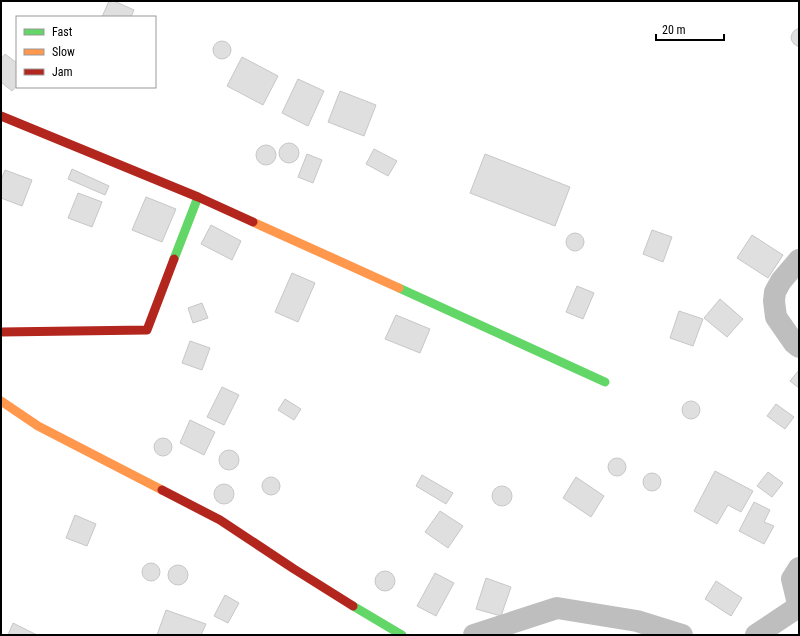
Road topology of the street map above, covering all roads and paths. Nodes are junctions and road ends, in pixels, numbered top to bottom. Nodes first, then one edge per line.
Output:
1 (1, 116) edge
2 (198, 197) junction
3 (799, 260) edge
4 (1, 332) edge
5 (799, 347) edge
6 (605, 382) dead end
7 (1, 401) edge
8 (799, 568) edge
9 (799, 608) edge
10 (402, 635) edge
11 (474, 635) edge
12 (682, 635) edge
13 (756, 635) edge

1 - 2 street
2 - 4 street
2 - 6 street
3 - 5 street
7 - 10 street
8 - 9 street
9 - 13 street
11 - 12 street

